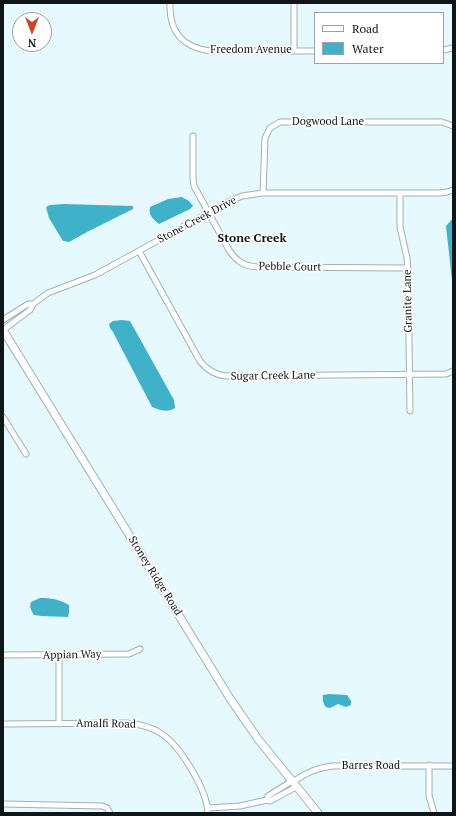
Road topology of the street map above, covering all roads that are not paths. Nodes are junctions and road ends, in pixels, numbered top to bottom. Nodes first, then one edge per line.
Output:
1 (170, 3) edge
2 (294, 3) edge
3 (294, 51) junction
4 (314, 51) edge
5 (453, 126) edge
6 (193, 136) dead end
7 (453, 190) edge
8 (263, 193) junction
9 (400, 193) junction
10 (209, 212) junction
11 (139, 251) junction
12 (408, 268) junction
13 (33, 304) junction
14 (3, 320) edge
15 (3, 330) edge
16 (453, 371) edge
17 (409, 374) junction
18 (410, 411) dead end
19 (3, 417) edge
20 (26, 454) dead end
21 (140, 649) dead end
22 (3, 655) edge
23 (58, 655) junction
24 (3, 724) edge
25 (59, 724) junction
26 (429, 765) junction
27 (453, 766) edge
28 (294, 784) junction
29 (3, 804) edge
30 (208, 810) edge
31 (110, 813) edge
32 (318, 813) edge
33 (434, 813) edge

1 - 3 street, Freedom Avenue
2 - 3 street
3 - 4 street, Freedom Avenue
5 - 8 street, Dogwood Lane
6 - 10 street, Pebble Court
7 - 9 street
8 - 9 street, Stone Creek Drive
8 - 10 street, Stone Creek Drive
9 - 12 street, Granite Lane
10 - 11 street, Stone Creek Drive
10 - 12 street, Pebble Court
11 - 13 street, Stone Creek Drive
11 - 17 street, Sugar Creek Lane
12 - 17 street, Granite Lane
13 - 14 street, Stone Creek Drive
13 - 15 street, Stone Creek Drive
15 - 28 street, Stoney Ridge Road
16 - 17 street, Sugar Creek Lane
17 - 18 street, Granite Lane
19 - 20 street
21 - 23 street, Appian Way
22 - 23 street, Appian Way
23 - 25 street
24 - 25 street, Amalfi Road
25 - 30 street, Amalfi Road
26 - 27 street, Barres Road
26 - 28 street, Barres Road
26 - 33 street
28 - 30 street, Barres Road
28 - 32 street, Stoney Ridge Road
29 - 31 street

